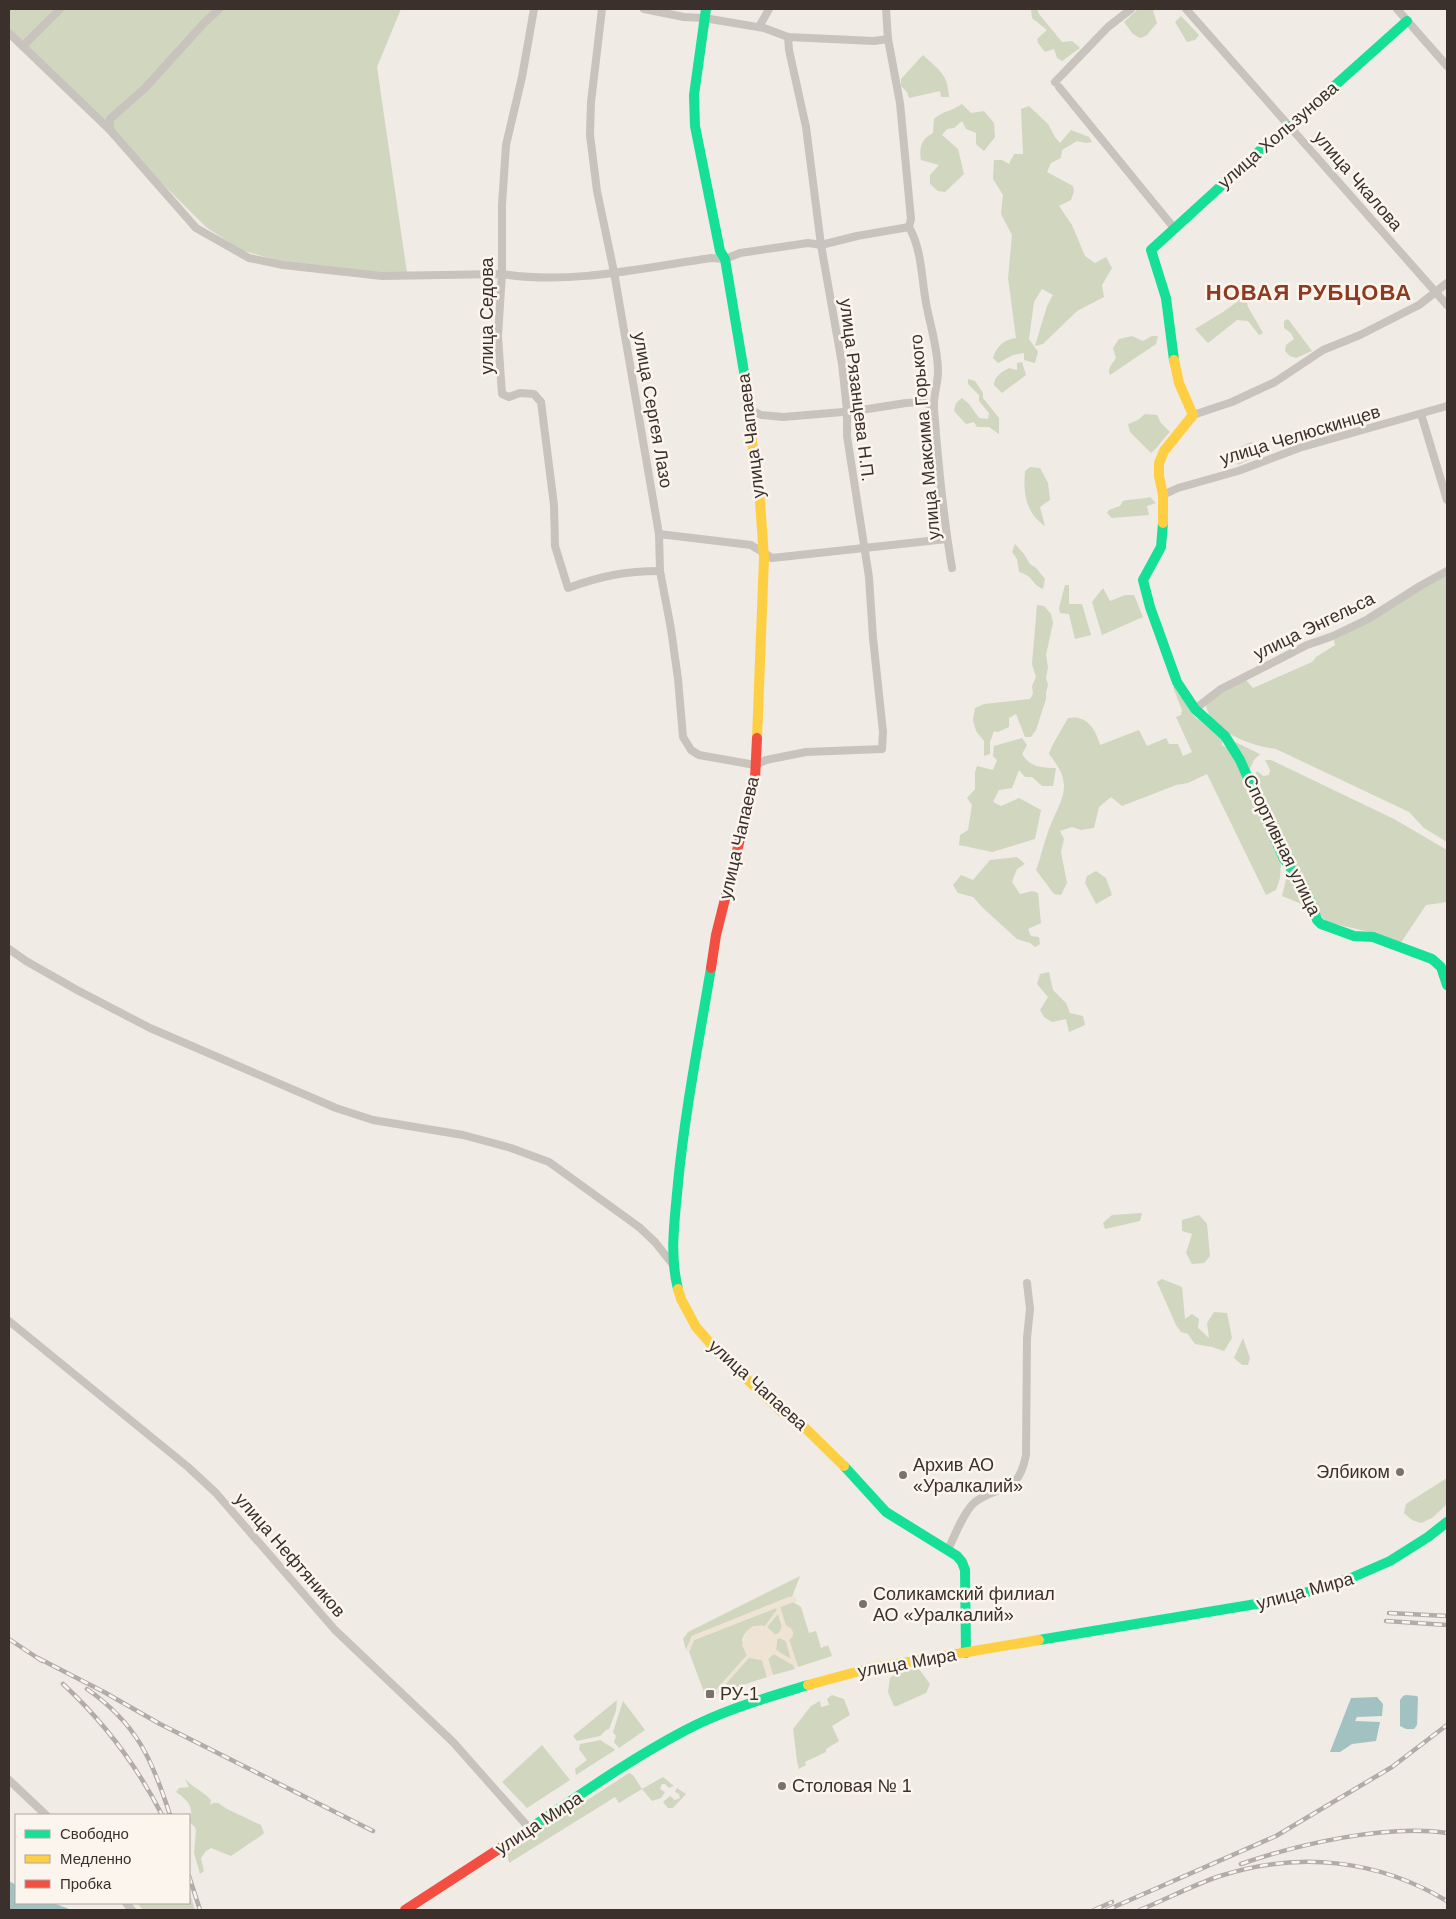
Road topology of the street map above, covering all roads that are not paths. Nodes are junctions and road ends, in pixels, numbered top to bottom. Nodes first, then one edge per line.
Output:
1 (60, 9) edge
2 (219, 9) edge
3 (534, 9) edge
4 (602, 9) edge
5 (644, 9) edge
6 (769, 9) edge
7 (886, 9) edge
8 (1130, 9) edge
9 (1186, 9) edge
10 (1397, 9) edge
11 (705, 14) edge
12 (1407, 21) junction
13 (759, 27) junction
14 (9, 33) edge
15 (788, 37) junction
16 (888, 39) junction
17 (23, 46) junction
18 (1447, 66) edge
19 (1291, 128) junction
20 (110, 130) junction
21 (909, 227) junction
22 (1174, 228) junction
23 (821, 245) junction
24 (725, 259) junction
25 (614, 272) junction
26 (502, 274) junction
27 (1447, 283) edge
28 (1436, 292) junction
29 (1447, 305) edge
30 (934, 406) junction
31 (1447, 406) edge
32 (747, 408) junction
33 (847, 410) junction
34 (1421, 414) junction
35 (1193, 415) junction
36 (1163, 495) junction
37 (1447, 500) edge
38 (659, 534) junction
39 (947, 539) junction
40 (863, 548) junction
41 (763, 552) junction
42 (952, 568) dead end
43 (660, 571) junction
44 (1447, 571) edge
45 (1195, 709) junction
46 (755, 765) junction
47 (9, 948) edge
48 (1447, 985) edge
49 (674, 1266) junction
50 (1027, 1283) dead end
51 (9, 1321) edge
52 (1447, 1522) edge
53 (948, 1550) junction
54 (966, 1653) junction
55 (9, 1780) edge
56 (45, 1814) edge
57 (530, 1829) junction
58 (405, 1910) edge

1 - 17 street
2 - 20 street
3 - 26 street, улица Седова
4 - 25 street, улица Сергея Лазо
5 - 11 street
6 - 13 street
7 - 16 street, улица Максима Горького
8 - 22 street
9 - 19 street, улица Чкалова
10 - 12 street
11 - 13 street
11 - 24 main road, улица Чапаева
12 - 18 street
12 - 19 main road, улица Хользунова
13 - 15 street
14 - 17 street
15 - 16 street
15 - 23 street, улица Рязанцева Н.П.
16 - 21 street, улица Максима Горького
17 - 20 street
19 - 22 main road, улица Хользунова
19 - 28 street, улица Чкалова
20 - 26 street
21 - 23 street
21 - 30 street, улица Максима Горького
22 - 35 main road, улица Хользунова
23 - 24 street
23 - 33 street, улица Рязанцева Н.П.
24 - 25 street
24 - 32 main road, улица Чапаева
25 - 26 street
25 - 38 street, улица Сергея Лазо
26 - 43 street, улица Седова
27 - 28 street
28 - 29 street, улица Чкалова
28 - 35 street
30 - 33 street
30 - 39 street, улица Максима Горького
31 - 34 street, улица Челюскинцев
32 - 33 street
32 - 41 main road, улица Чапаева
33 - 40 street, улица Рязанцева Н.П.
34 - 36 street, улица Челюскинцев
34 - 37 street
35 - 36 main road, Спортивная улица
36 - 45 main road, Спортивная улица
38 - 41 street
38 - 43 street, улица Сергея Лазо
39 - 40 street
39 - 42 street, улица Максима Горького
40 - 41 street
40 - 46 street, улица Рязанцева Н.П.
41 - 46 main road, улица Чапаева
43 - 46 street, улица Сергея Лазо
44 - 45 street, улица Энгельса
45 - 48 main road, Спортивная улица
46 - 49 main road, улица Чапаева
47 - 49 street
49 - 53 main road, улица Чапаева
50 - 53 street
51 - 57 street, улица Нефтяников
52 - 54 main road, улица Мира
53 - 54 main road, улица Чапаева
54 - 57 main road, улица Мира
55 - 56 street
57 - 58 main road, улица Мира

